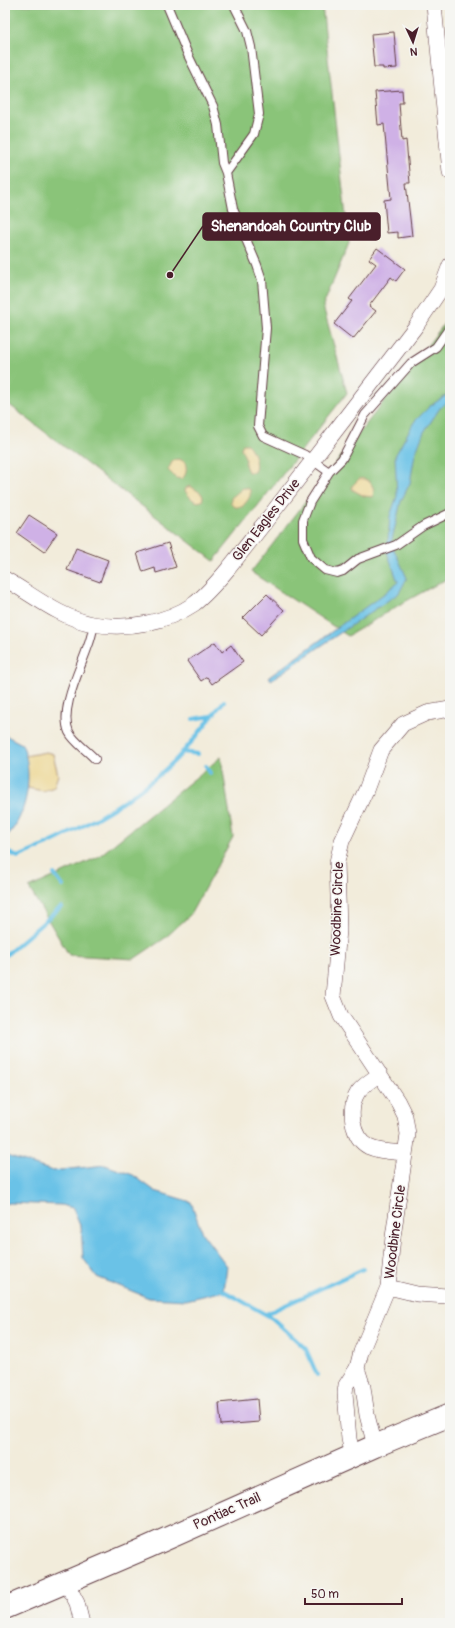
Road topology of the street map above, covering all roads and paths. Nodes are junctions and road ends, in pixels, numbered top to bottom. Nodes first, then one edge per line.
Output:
1 (167, 5) edge
2 (234, 5) edge
3 (434, 5) edge
4 (450, 172) edge
5 (226, 174) junction
6 (450, 265) edge
7 (450, 327) edge
8 (313, 460) junction
9 (329, 472) junction
10 (450, 513) edge
11 (5, 579) edge
12 (94, 624) junction
13 (450, 709) edge
14 (95, 759) dead end
15 (380, 1074) junction
16 (405, 1153) junction
17 (388, 1287) junction
18 (450, 1294) edge
19 (357, 1368) junction
20 (450, 1415) edge
21 (375, 1446) junction
22 (353, 1456) junction
23 (66, 1582) junction
24 (5, 1608) edge
25 (82, 1623) edge

1 - 5 lane
2 - 5 lane
3 - 4 street
5 - 8 lane
6 - 8 street, Glen Eagles Drive
7 - 9 lane
8 - 9 lane
8 - 12 street, Glen Eagles Drive
9 - 10 lane
11 - 12 street, Glen Eagles Drive
12 - 14 lane
13 - 15 street, Woodbine Circle
15 - 16 street, Woodbine Circle
15 - 16 street
16 - 17 street, Woodbine Circle
17 - 18 street, Woodbine Circle
17 - 19 street, Woodbine Circle
19 - 21 street
19 - 22 street, Woodbine Circle
20 - 21 main road, Pontiac Trail
21 - 22 main road, Pontiac Trail
22 - 23 main road, Pontiac Trail
23 - 24 main road, Pontiac Trail
23 - 25 street

